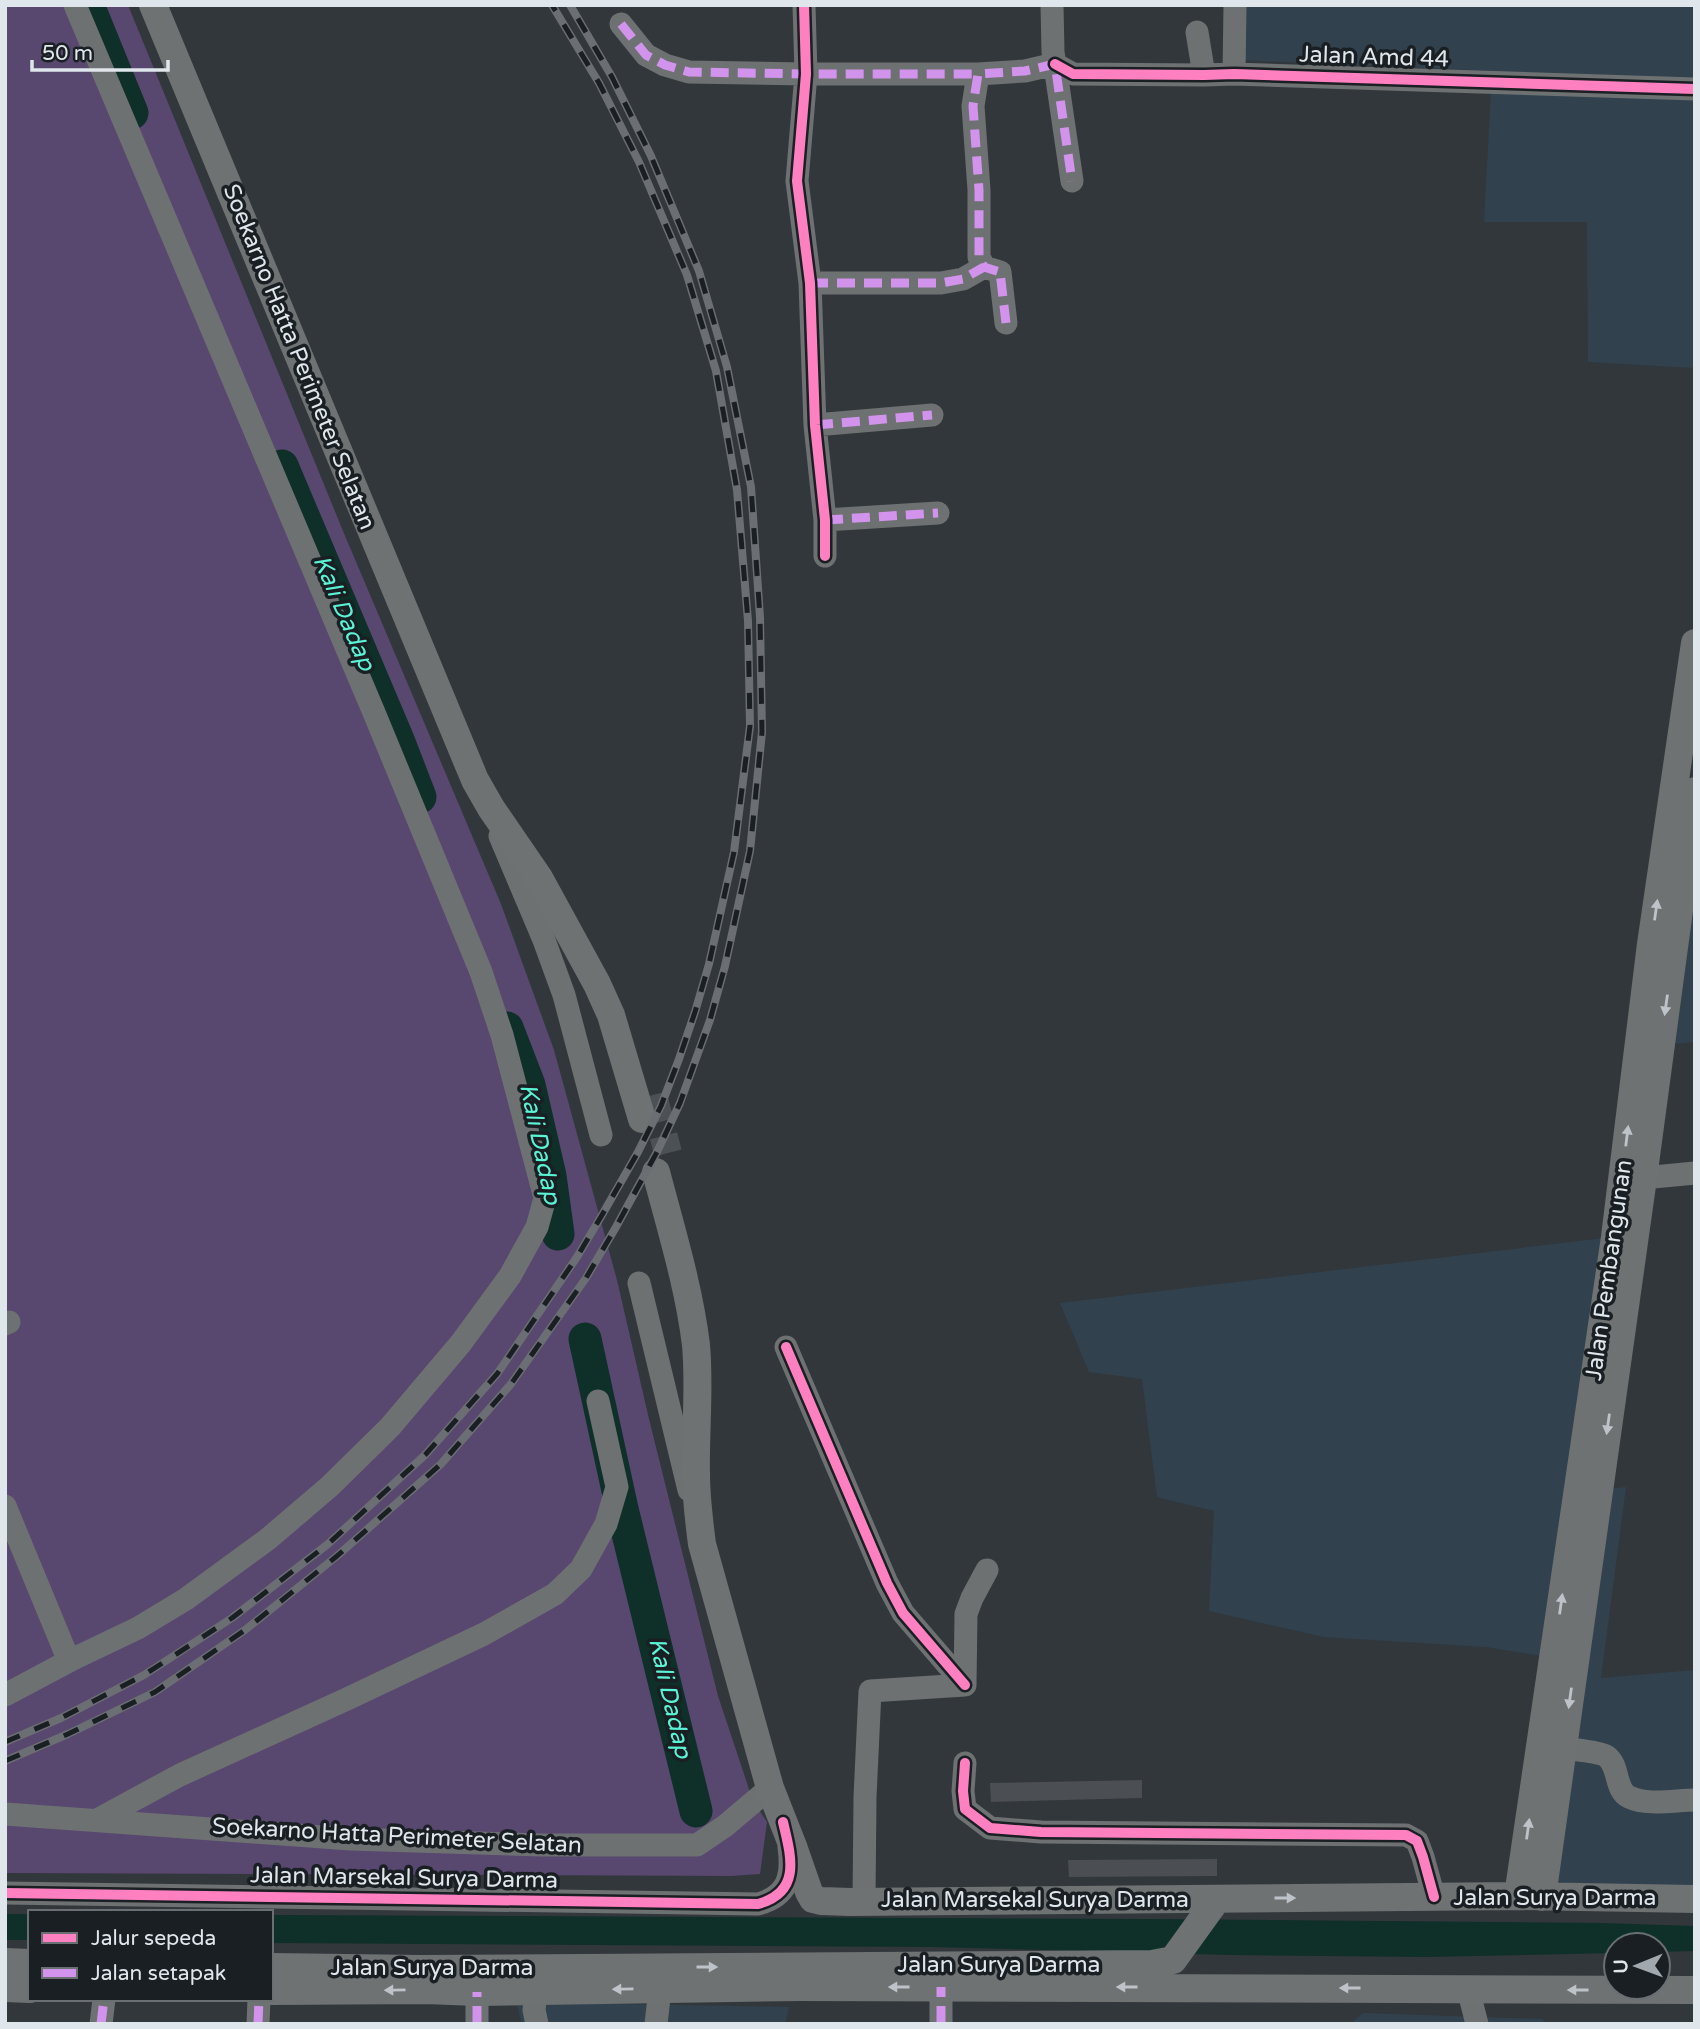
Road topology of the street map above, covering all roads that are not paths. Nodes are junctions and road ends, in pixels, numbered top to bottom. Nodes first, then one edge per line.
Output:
1 (75, 5) edge
2 (153, 5) edge
3 (804, 5) edge
4 (1052, 5) edge
5 (1235, 5) edge
6 (621, 24) dead end
7 (1197, 32) dead end
8 (1055, 64) junction
9 (806, 74) junction
10 (978, 74) junction
11 (1234, 74) junction
12 (1204, 75) junction
13 (1695, 89) edge
14 (1072, 181) dead end
15 (984, 267) junction
16 (810, 283) junction
17 (1006, 323) dead end
18 (932, 415) dead end
19 (815, 425) junction
20 (938, 513) dead end
21 (825, 520) junction
22 (825, 556) dead end
23 (1695, 643) edge
24 (446, 709) junction
25 (475, 780) junction
26 (1695, 791) edge
27 (601, 1135) dead end
28 (1695, 1173) edge
29 (1643, 1178) junction
30 (639, 1283) dead end
31 (786, 1347) dead end
32 (598, 1401) dead end
33 (5, 1506) edge
34 (702, 1544) junction
35 (987, 1570) dead end
36 (716, 1594) junction
37 (69, 1661) junction
38 (965, 1685) junction
39 (5, 1695) edge
40 (1563, 1748) junction
41 (965, 1763) dead end
42 (770, 1787) junction
43 (1695, 1800) edge
44 (5, 1814) edge
45 (97, 1820) junction
46 (783, 1822) junction
47 (5, 1893) edge
48 (1434, 1897) junction
49 (1530, 1897) junction
50 (1695, 1899) edge
51 (859, 1901) junction
52 (1209, 1909) junction
53 (1175, 1956) junction
54 (5, 1962) edge
55 (28, 1963) edge
56 (273, 1967) edge
57 (941, 1987) junction
58 (1195, 1987) junction
59 (5, 1988) edge
60 (28, 1989) edge
61 (660, 1989) junction
62 (1468, 1989) junction
63 (1695, 1990) edge
64 (536, 1991) junction
65 (273, 1992) edge
66 (477, 1992) junction
67 (104, 2001) edge
68 (259, 2001) edge
69 (101, 2024) edge
70 (258, 2024) edge
71 (477, 2024) edge
72 (537, 2024) edge
73 (656, 2024) edge
74 (941, 2024) edge
75 (1477, 2024) edge

1 - 37 street
2 - 24 main road, Soekarno Hatta Perimeter Selatan
3 - 9 street
4 - 8 street
5 - 11 street
6 - 9 street
7 - 12 street
8 - 10 street
8 - 12 street, Jalan Amd 44
8 - 14 street
9 - 10 street
9 - 16 street
10 - 15 street
11 - 12 street, Jalan Amd 44
11 - 13 street, Jalan Amd 44
15 - 16 street
15 - 17 street
16 - 19 street
18 - 19 street
19 - 21 street
20 - 21 street
21 - 22 street
49 -> 23 main road, Jalan Pembangunan
24 - 25 main road, Soekarno Hatta Perimeter Selatan
24 - 25 main road, Soekarno Hatta Perimeter Selatan
25 - 27 street
26 -> 29 main road, Jalan Pembangunan
28 - 29 street
29 -> 40 main road, Jalan Pembangunan
30 - 34 street
31 - 38 street
32 - 45 street
33 - 37 street
34 - 36 main road
34 - 36 main road
35 - 38 street
36 - 42 main road
37 - 39 street
38 - 51 street
40 - 43 street
40 - 49 main road, Jalan Pembangunan
41 - 48 street
42 - 45 street, Soekarno Hatta Perimeter Selatan
42 - 46 main road
44 - 45 street, Soekarno Hatta Perimeter Selatan
46 - 47 street, Jalan Marsekal Surya Darma
46 - 51 main road
48 - 49 main road, Jalan Surya Darma
52 -> 48 main road, Jalan Surya Darma
49 - 50 main road, Jalan Surya Darma
51 - 52 main road, Jalan Marsekal Surya Darma
52 - 53 main road
56 -> 53 main road, Jalan Surya Darma
53 - 58 main road
54 - 55 main road
58 -> 57 main road, Jalan Surya Darma
57 -> 61 main road, Jalan Surya Darma
57 - 74 street
62 -> 58 main road, Jalan Surya Darma
59 - 60 main road
61 -> 64 main road, Jalan Surya Darma
61 - 73 street
63 -> 62 main road, Jalan Surya Darma
62 - 75 street
64 - 66 main road, Jalan Surya Darma
64 - 72 street
66 -> 65 main road, Jalan Surya Darma
66 - 71 street
67 - 69 street
68 - 70 street

